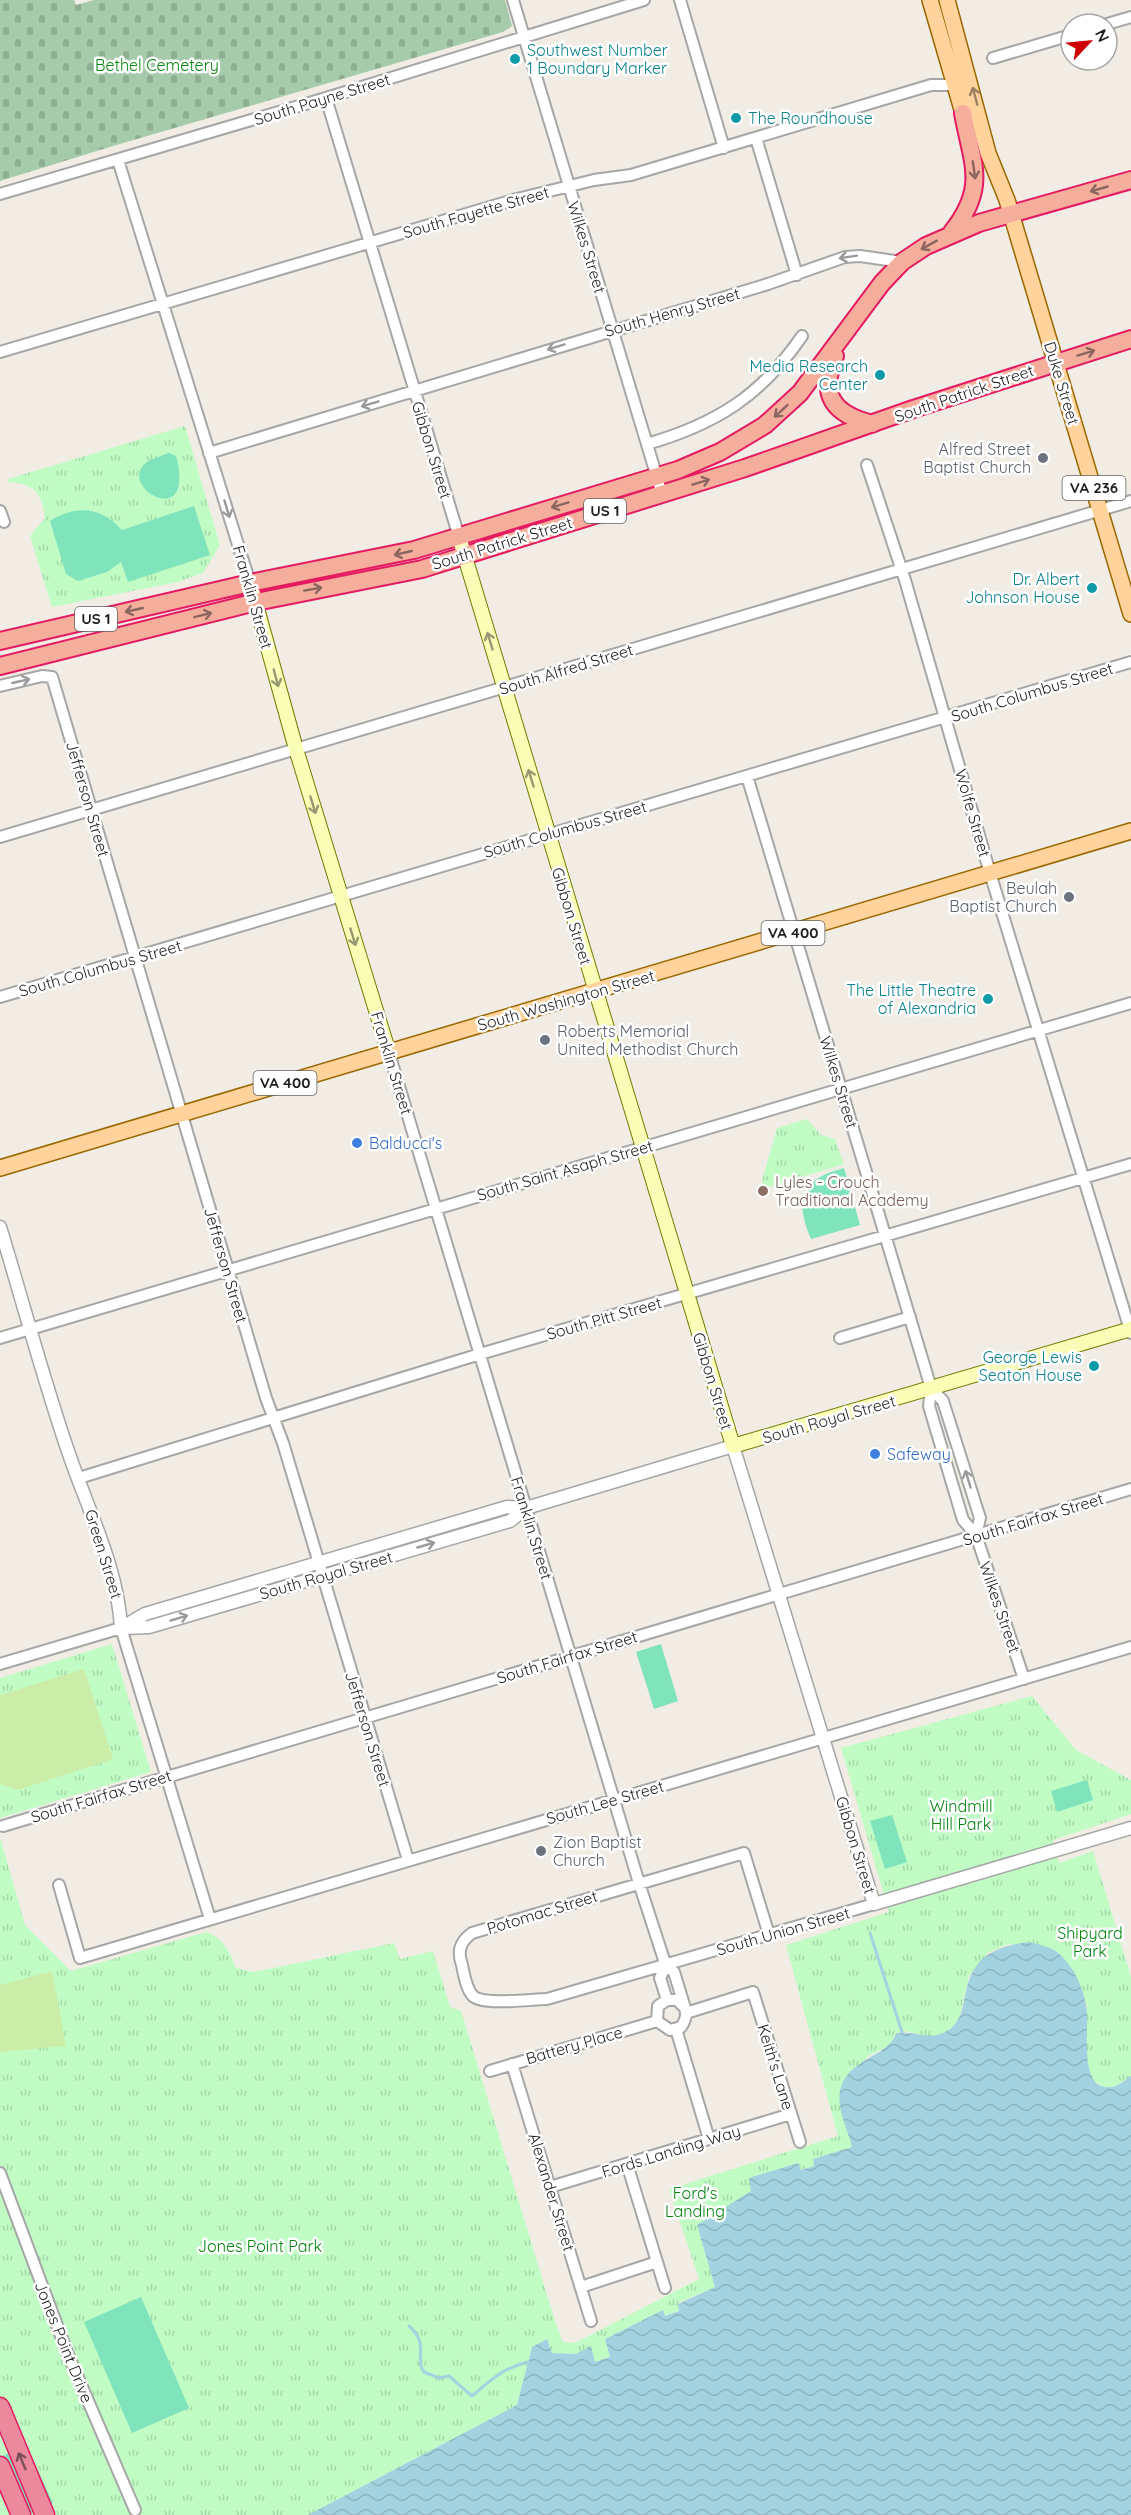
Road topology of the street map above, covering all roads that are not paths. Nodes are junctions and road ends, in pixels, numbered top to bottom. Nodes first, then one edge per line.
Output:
1 (513, 0) edge
2 (644, 0) edge
3 (680, 0) edge
4 (930, 0) edge
5 (947, 0) edge
6 (524, 37) junction
7 (1059, 39) edge
8 (993, 58) dead end
9 (955, 85) junction
10 (326, 98) junction
11 (963, 112) junction
12 (756, 138) junction
13 (724, 148) junction
14 (988, 153) junction
15 (118, 160) junction
16 (1131, 180) edge
17 (569, 185) junction
18 (0, 194) edge
19 (1011, 214) junction
20 (952, 232) junction
21 (370, 243) junction
22 (902, 262) junction
23 (797, 275) junction
24 (162, 304) junction
25 (612, 330) junction
26 (843, 333) junction
27 (802, 336) dead end
28 (1131, 339) edge
29 (0, 352) edge
30 (1056, 362) junction
31 (414, 391) junction
32 (872, 424) junction
33 (647, 444) junction
34 (209, 453) junction
35 (867, 465) dead end
36 (656, 476) junction
37 (662, 494) junction
38 (1131, 501) edge
39 (1101, 510) junction
40 (0, 511) edge
41 (3, 522) dead end
42 (459, 537) junction
43 (464, 555) junction
44 (901, 568) junction
45 (250, 583) junction
46 (256, 602) junction
47 (1131, 614) edge
48 (0, 641) edge
49 (1131, 663) edge
50 (0, 666) edge
51 (0, 686) edge
52 (504, 688) junction
53 (946, 717) junction
54 (296, 749) junction
55 (747, 776) junction
56 (91, 810) junction
57 (1131, 831) edge
58 (548, 834) junction
59 (0, 837) edge
60 (990, 873) junction
61 (341, 896) junction
62 (794, 933) junction
63 (135, 957) junction
64 (595, 991) junction
65 (0, 997) edge
66 (1131, 1003) edge
67 (1039, 1030) junction
68 (389, 1053) junction
69 (841, 1088) junction
70 (182, 1114) junction
71 (641, 1147) junction
72 (1131, 1164) edge
73 (0, 1168) edge
74 (1083, 1179) junction
75 (436, 1208) junction
76 (0, 1227) edge
77 (886, 1236) junction
78 (228, 1269) junction
79 (687, 1294) junction
80 (910, 1317) junction
81 (31, 1329) junction
82 (1131, 1330) edge
83 (0, 1338) edge
84 (840, 1338) dead end
85 (480, 1354) junction
86 (931, 1388) junction
87 (272, 1420) junction
88 (734, 1446) junction
89 (79, 1478) junction
90 (1131, 1489) edge
91 (526, 1508) junction
92 (976, 1535) junction
93 (319, 1562) junction
94 (322, 1576) junction
95 (779, 1594) junction
96 (121, 1628) junction
97 (1131, 1647) edge
98 (570, 1655) junction
99 (0, 1664) edge
100 (1024, 1678) junction
101 (365, 1718) junction
102 (823, 1738) junction
103 (167, 1778) junction
104 (614, 1799) junction
105 (3, 1826) dead end
106 (1131, 1828) edge
107 (408, 1860) junction
108 (639, 1883) junction
109 (59, 1885) dead end
110 (874, 1904) junction
111 (210, 1919) junction
112 (769, 1935) junction
113 (459, 1956) joint
114 (666, 1966) junction
115 (667, 2000) junction
116 (686, 2010) junction
117 (657, 2021) junction
118 (676, 2029) junction
119 (512, 2064) junction
120 (490, 2071) dead end
121 (791, 2114) junction
122 (709, 2139) junction
123 (800, 2142) dead end
124 (627, 2164) junction
125 (0, 2173) edge
126 (550, 2187) junction
127 (657, 2262) junction
128 (581, 2287) junction
129 (665, 2288) dead end
130 (591, 2321) dead end
131 (0, 2407) edge
132 (0, 2466) edge
133 (135, 2510) dead end
134 (21, 2515) edge
135 (45, 2515) edge

1 - 6 street, Wilkes Street
2 - 6 street, South Payne Street
3 - 13 street
4 - 9 main road, Duke Street / VA 236
14 -> 5 main road, Duke Street / VA 236
6 - 10 street, South Payne Street
6 - 17 street, Wilkes Street
7 - 8 street
9 - 11 main road, Duke Street / VA 236
9 - 12 street, South Fayette Street
10 - 15 street, South Payne Street
10 - 21 street, Gibbon Street
11 - 14 main road, Duke Street / VA 236
11 -> 20 highway
12 - 13 street, South Fayette Street
12 - 23 street
13 - 17 street, South Fayette Street
14 - 19 main road, Duke Street / VA 236
15 - 18 street, South Payne Street
15 - 24 street, Franklin Street
16 -> 19 highway, US 1
17 - 21 street, South Fayette Street
17 - 25 street, Wilkes Street
19 - 20 highway, US 1
19 - 30 main road, Duke Street / VA 236
20 -> 22 highway, US 1
21 - 24 street, South Fayette Street
21 - 31 street, Gibbon Street
22 -> 23 street, South Henry Street
22 - 26 highway, South Patrick Street / US 1
23 - 25 street, South Henry Street
24 - 29 street, South Fayette Street
24 - 34 street, Franklin Street
25 -> 31 street, South Henry Street
25 - 33 street, Wilkes Street
26 - 32 highway
26 -> 36 highway, South Patrick Street / US 1
27 - 33 street
30 -> 28 highway, South Patrick Street / US 1
30 - 32 highway, South Patrick Street / US 1
30 - 39 main road, Duke Street / VA 236
31 -> 34 street, South Henry Street
31 - 42 street, Gibbon Street
37 -> 32 highway, South Patrick Street / US 1
33 - 36 street, Wilkes Street
34 -> 45 street, Franklin Street
35 - 44 street, Wolfe Street
36 - 37 street, Wilkes Street
36 -> 42 highway, South Patrick Street / US 1
37 - 43 highway, South Patrick Street / US 1
38 - 39 street, South Alfred Street
39 - 44 street, South Alfred Street
39 - 47 main road, Duke Street / VA 236
40 - 41 street
42 - 43 main road, Gibbon Street
42 -> 45 highway, South Patrick Street / US 1
46 -> 43 highway, South Patrick Street / US 1
52 -> 43 main road, Gibbon Street
44 - 52 street, South Alfred Street
44 - 53 street, Wolfe Street
45 - 46 main road, Franklin Street
45 -> 48 highway, South Patrick Street / US 1
50 -> 46 highway, South Patrick Street / US 1
46 -> 54 main road, Franklin Street
49 - 53 street, South Columbus Street
51 -> 56 street, Jefferson Street
52 - 54 street, South Alfred Street
58 -> 52 main road, Gibbon Street
53 - 55 street, South Columbus Street
53 - 60 street, Wolfe Street
54 - 56 street, South Alfred Street
54 -> 61 main road, Franklin Street
55 - 58 street, South Columbus Street
55 - 62 street, Wilkes Street
56 - 59 street, South Alfred Street
56 - 63 street, Jefferson Street
57 - 60 main road, South Washington Street / VA 400
58 - 61 street, South Columbus Street
58 - 64 main road, Gibbon Street
60 - 62 main road, South Washington Street / VA 400
60 - 67 street, Wolfe Street
61 - 63 street, South Columbus Street
61 -> 68 main road, Franklin Street
62 - 64 main road, South Washington Street / VA 400
62 - 69 street, Wilkes Street
63 - 65 street, South Columbus Street
63 - 70 street, Jefferson Street
64 - 68 main road, South Washington Street / VA 400
64 - 71 main road, Gibbon Street
66 - 67 street, South Saint Asaph Street
67 - 69 street, South Saint Asaph Street
67 - 74 street, Wolfe Street
68 - 70 main road, South Washington Street / VA 400
68 - 75 street, Franklin Street
69 - 71 street, South Saint Asaph Street
69 - 77 street, Wilkes Street
70 - 73 main road, South Washington Street / VA 400
70 - 78 street, Jefferson Street
71 - 75 street, South Saint Asaph Street
71 - 79 main road, Gibbon Street
72 - 74 street, South Pitt Street
74 - 77 street, South Pitt Street
74 - 82 street, Wolfe Street
75 - 78 street, South Saint Asaph Street
75 - 85 street, Franklin Street
76 - 81 street, Green Street
77 - 79 street, South Pitt Street
77 - 80 street, Wilkes Street
78 - 81 street, South Saint Asaph Street
78 - 87 street, Jefferson Street
79 - 85 street, South Pitt Street
79 - 88 main road, Gibbon Street
80 - 84 street
80 - 86 street, Wilkes Street
81 - 83 street, South Saint Asaph Street
81 - 89 street, Green Street
82 - 86 main road, South Royal Street
85 - 87 street, South Pitt Street
85 - 91 street, Franklin Street
86 - 88 main road, South Royal Street
86 - 92 street, Wilkes Street
92 -> 86 street, Wilkes Street
87 - 89 street, South Pitt Street
87 - 93 street, Jefferson Street
88 - 91 street, South Royal Street
88 - 95 street, Gibbon Street
89 - 96 street, Green Street
90 - 92 street, South Fairfax Street
91 - 93 street, South Royal Street
94 -> 91 street, South Royal Street
91 - 98 street, Franklin Street
92 - 95 street, South Fairfax Street
92 - 100 street, Wilkes Street
93 - 94 street, Jefferson Street
93 - 96 street, South Royal Street
96 -> 94 street, South Royal Street
94 - 101 street, Jefferson Street
95 - 98 street, South Fairfax Street
95 - 102 street, Gibbon Street
96 - 99 street, South Royal Street
96 - 103 street, Green Street
97 - 100 street, South Lee Street
98 - 101 street, South Fairfax Street
98 - 104 street, Franklin Street
100 - 102 street, South Lee Street
101 - 103 street, South Fairfax Street
101 - 107 street, Jefferson Street
102 - 104 street, South Lee Street
102 - 110 street, Gibbon Street
103 - 105 street, South Fairfax Street
103 - 111 street, Green Street
104 - 107 street, South Lee Street
104 - 108 street, Franklin Street
106 - 110 street, South Union Street
107 - 111 street, South Lee Street
108 - 112 street, Potomac Street
108 - 113 street, Potomac Street
108 - 114 street, Franklin Street
109 - 111 street, South Lee Street
110 - 112 street, South Union Street
112 - 114 street, South Union Street
113 - 114 street, South Union Street
114 - 115 street, Franklin Street
114 - 116 street, Franklin Street
115 - 116 street
115 - 117 street
116 - 118 street
116 - 121 street, Keith's Lane
117 - 118 street
117 - 119 street, Battery Place
118 - 122 street
119 - 120 street, Battery Place
119 - 126 street, Alexander Street
121 - 122 street, Fords Landing Way
121 - 123 street, Keith's Lane
122 - 124 street, Fords Landing Way
124 - 126 street, Fords Landing Way
124 - 127 street
125 - 133 street, Jones Point Drive
126 - 128 street, Alexander Street
127 - 128 street
127 - 129 street
128 - 130 street, Alexander Street
135 -> 131 highway
132 - 134 highway

